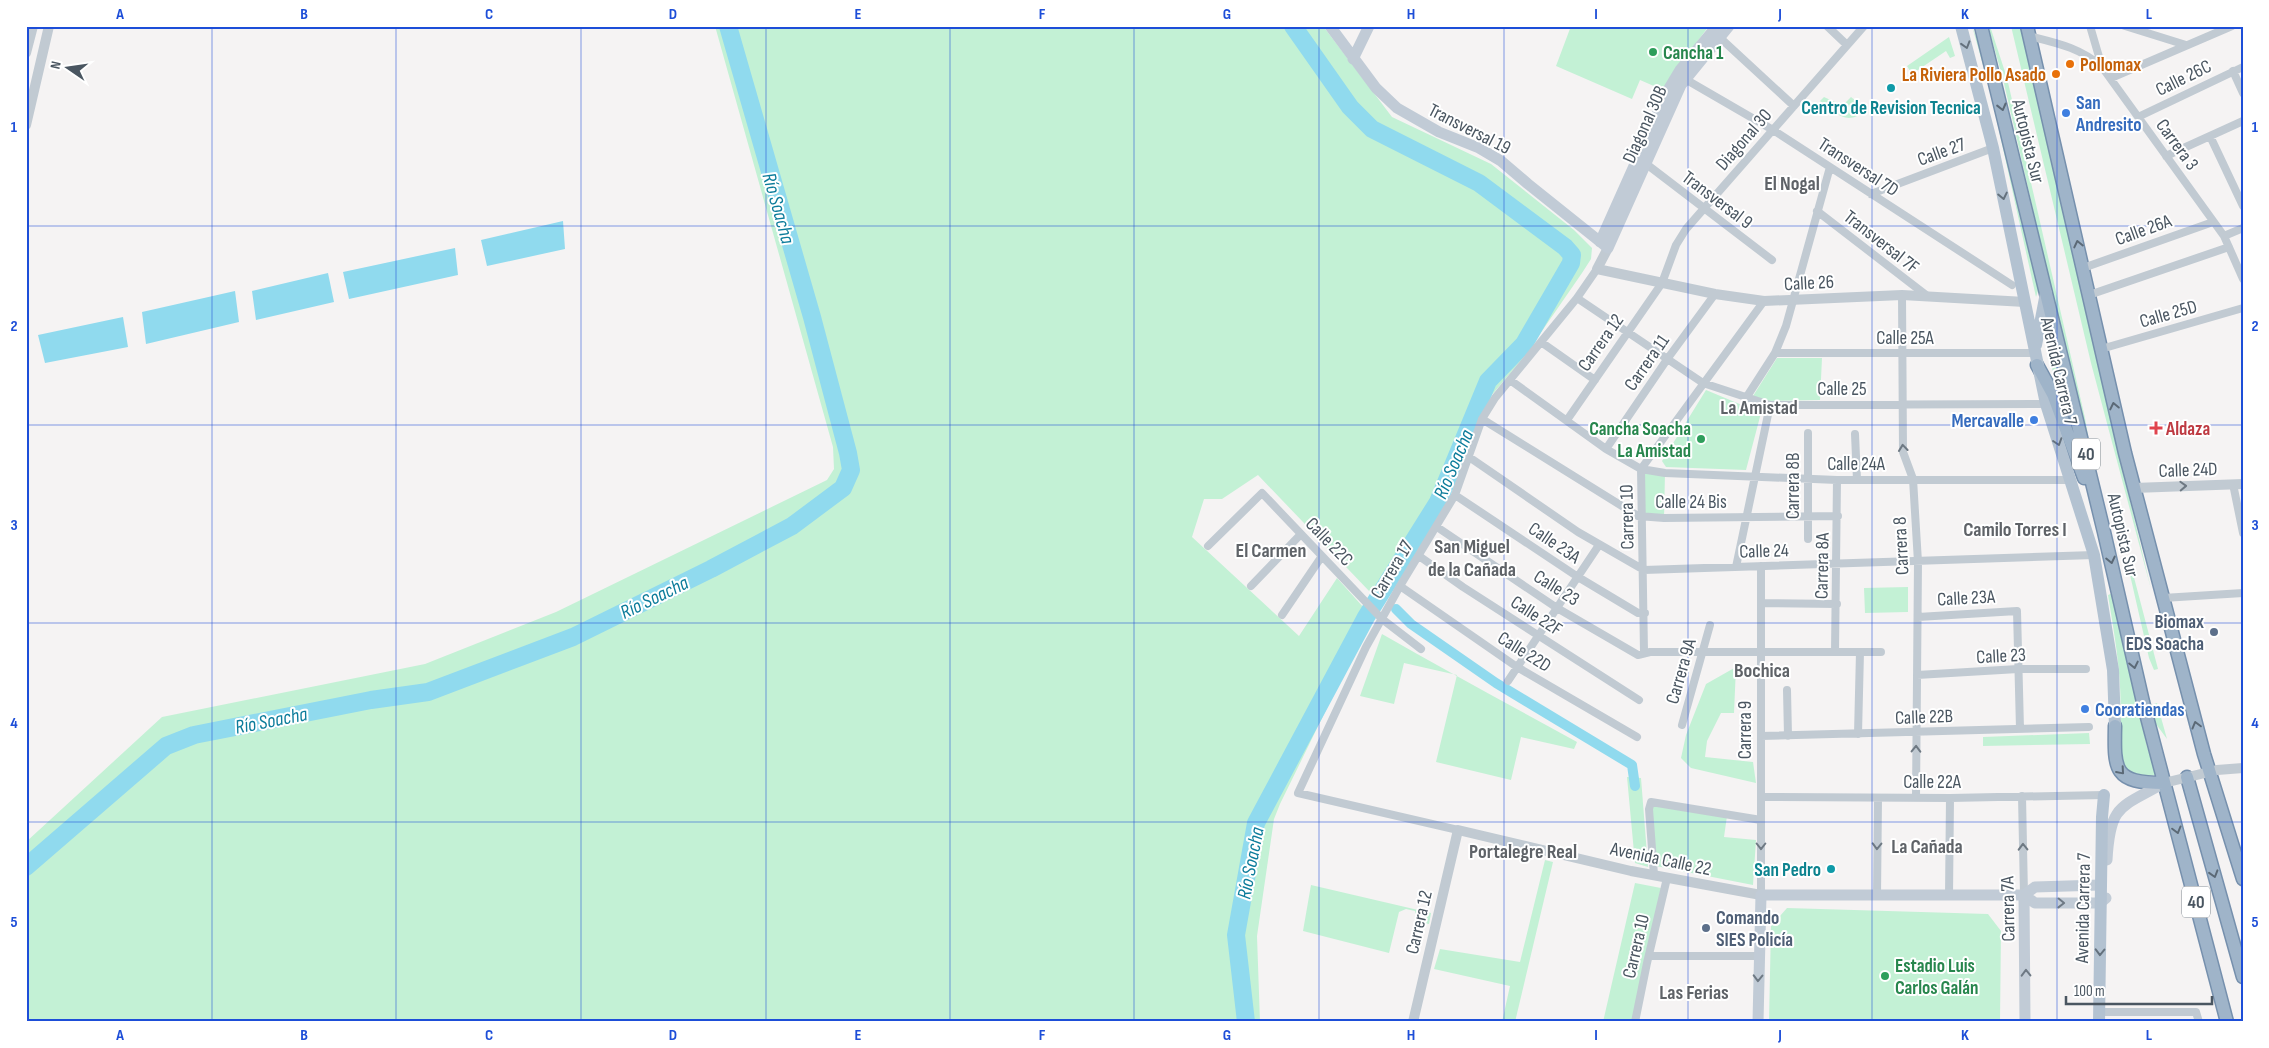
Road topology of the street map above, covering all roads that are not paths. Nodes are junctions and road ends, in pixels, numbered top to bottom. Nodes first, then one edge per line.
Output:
1 (33, 26) edge
2 (49, 26) edge
3 (1330, 26) edge
4 (1369, 26) edge
5 (1729, 26) edge
6 (1827, 26) edge
7 (1864, 26) edge
8 (1961, 26) edge
9 (1981, 26) edge
10 (2090, 26) edge
11 (2126, 26) edge
12 (2232, 26) edge
13 (2028, 31) edge
14 (1717, 32) edge
15 (1847, 45) junction
16 (2186, 45) junction
17 (26, 53) edge
18 (1353, 59) junction
19 (2243, 66) edge
20 (2102, 67) junction
21 (2232, 71) junction
22 (1685, 78) junction
23 (2111, 78) junction
24 (2243, 93) edge
25 (1794, 106) junction
26 (2138, 117) junction
27 (2243, 121) edge
28 (26, 125) edge
29 (1773, 130) junction
30 (2210, 136) junction
31 (1993, 148) junction
32 (2166, 156) junction
33 (1645, 163) junction
34 (1830, 167) junction
35 (1871, 194) junction
36 (2243, 206) edge
37 (1704, 208) junction
38 (1817, 212) junction
39 (2213, 222) junction
40 (2243, 228) edge
41 (2224, 236) junction
42 (1604, 245) junction
43 (2228, 247) junction
44 (1772, 260) dead end
45 (2083, 268) junction
46 (1597, 269) junction
47 (2243, 279) edge
48 (1662, 283) junction
49 (2012, 285) dead end
50 (2047, 291) junction
51 (1715, 294) junction
52 (1902, 295) junction
53 (1926, 295) junction
54 (2089, 295) junction
55 (1577, 298) junction
56 (1764, 301) junction
57 (1793, 301) junction
58 (2025, 302) junction
59 (2243, 308) edge
60 (1628, 332) junction
61 (1541, 342) junction
62 (2101, 349) junction
63 (1775, 353) junction
64 (1902, 353) junction
65 (1668, 358) junction
66 (2036, 359) junction
67 (1510, 380) junction
68 (1595, 380) junction
69 (1703, 383) junction
70 (1746, 398) junction
71 (1770, 404) junction
72 (1902, 404) junction
73 (2046, 404) junction
74 (1482, 419) junction
75 (1567, 420) junction
76 (1808, 433) dead end
77 (1855, 434) dead end
78 (1606, 449) junction
79 (1469, 457) junction
80 (1641, 469) junction
81 (1755, 476) junction
82 (1808, 479) junction
83 (1912, 479) junction
84 (1837, 480) junction
85 (1857, 480) junction
86 (2071, 480) junction
87 (2238, 484) edge
88 (2134, 488) junction
89 (1455, 495) junction
90 (1808, 516) junction
91 (1838, 516) junction
92 (1642, 517) junction
93 (1746, 517) junction
94 (1437, 527) junction
95 (2104, 532) junction
96 (2243, 532) edge
97 (1301, 534) junction
98 (1808, 539) dead end
99 (1599, 545) junction
100 (1208, 546) dead end
101 (2094, 555) junction
102 (1322, 556) junction
103 (1419, 556) junction
104 (1918, 562) junction
105 (1837, 564) junction
106 (1761, 566) junction
107 (1736, 567) junction
108 (1644, 570) junction
109 (1578, 577) junction
110 (1251, 586) dead end
111 (1400, 586) junction
112 (2243, 593) edge
113 (2163, 598) junction
114 (1761, 603) junction
115 (1837, 604) junction
116 (1557, 608) junction
117 (1641, 613) junction
118 (1282, 615) dead end
119 (1379, 616) junction
120 (1918, 616) junction
121 (1710, 625) dead end
122 (1539, 636) junction
123 (1421, 649) dead end
124 (1702, 652) junction
125 (1761, 652) junction
126 (1835, 652) junction
127 (1860, 652) junction
128 (1881, 652) dead end
129 (1641, 654) junction
130 (1518, 667) junction
131 (2018, 669) junction
132 (2086, 669) dead end
133 (1917, 675) junction
134 (1508, 681) dead end
135 (1787, 690) dead end
136 (1639, 700) dead end
137 (1682, 725) dead end
138 (2114, 726) joint
139 (2089, 727) dead end
140 (2020, 729) junction
141 (1916, 732) junction
142 (1858, 734) junction
143 (1761, 736) junction
144 (1788, 736) junction
145 (1637, 737) dead end
146 (2243, 768) edge
147 (2210, 772) junction
148 (2187, 777) junction
149 (2164, 783) junction
150 (1298, 793) joint
151 (2104, 795) joint
152 (2022, 796) junction
153 (1761, 797) junction
154 (1878, 798) junction
155 (1916, 798) junction
156 (1950, 798) junction
157 (1761, 820) junction
158 (1458, 830) junction
159 (1654, 875) junction
160 (1667, 878) junction
161 (2243, 879) edge
162 (2100, 885) junction
163 (1761, 895) junction
164 (2024, 895) junction
165 (1877, 896) junction
166 (1949, 896) junction
167 (2100, 903) junction
168 (1649, 956) junction
169 (1758, 956) junction
170 (2243, 977) edge
171 (2099, 1017) edge
172 (1413, 1022) edge
173 (1636, 1022) edge
174 (1758, 1022) edge
175 (2025, 1022) edge
176 (2199, 1022) edge
177 (2227, 1022) edge

1 - 17 street
2 - 28 street
3 - 18 main road, Transversal 19
4 - 18 main road
5 - 14 main road, Diagonal 30B
6 - 15 street
7 - 15 street, Diagonal 30
8 -> 31 main road, Avenida Carrera 7
9 -> 50 highway, Autopista Sur / 40
10 - 20 street, Carrera 3
11 - 16 street
12 - 16 street
13 - 20 street
45 -> 13 highway, Autopista Sur / 40
14 - 22 main road, Diagonal 30B
14 - 25 street
14 - 42 main road, Diagonal 30B
15 - 25 street, Diagonal 30
16 - 23 street
18 - 42 main road, Transversal 19
19 - 21 street, Calle 26C
20 - 23 street, Carrera 3
21 - 24 street
21 - 26 street, Calle 26C
22 - 29 street, Transversal 7D
22 - 33 main road, Diagonal 30B
23 - 26 street, Carrera 3
25 - 29 street, Diagonal 30
26 - 32 street, Carrera 3
27 - 30 street
29 - 34 street, Transversal 7D
29 - 37 street, Diagonal 30
30 - 32 street
30 - 36 street
31 - 35 street, Calle 27
31 -> 58 main road, Avenida Carrera 7
32 - 39 street, Carrera 3
33 - 37 street, Transversal 9
33 - 42 main road, Diagonal 30B
34 - 35 street, Transversal 7D
34 - 38 street
35 - 49 street, Transversal 7D
37 - 44 street, Transversal 9
37 - 48 street, Diagonal 30
38 - 53 street, Transversal 7F
38 - 57 street
39 - 41 street, Carrera 3
39 - 45 street, Calle 26A
40 - 41 street
41 - 43 street, Carrera 3
42 - 46 street, Carrera 17
43 - 47 street, Carrera 3
43 - 54 street
45 - 54 highway, Autopista Sur / 40
46 - 48 street, Calle 26
46 - 55 street, Carrera 17
48 - 51 street, Calle 26
48 - 60 street, Carrera 12
50 - 66 main road
50 - 95 highway, Autopista Sur / 40
51 - 56 street, Calle 26
51 - 65 street, Carrera 11
52 - 53 street, Calle 26
52 - 57 street, Calle 26
52 - 64 street, Carrera 8
53 - 58 street, Calle 26
54 - 62 highway, Autopista Sur / 40
55 - 60 street, Calle 25
55 - 61 street, Carrera 17
56 - 57 street, Calle 26
56 - 69 street, Carrera 10
57 - 63 street
58 - 66 main road, Avenida Carrera 7
59 - 62 street, Calle 25D
60 - 65 street, Calle 25
60 - 68 street, Carrera 12
61 - 67 street, Carrera 17
61 - 68 street
88 -> 62 highway, Autopista Sur / 40
63 - 64 street, Calle 25A
63 - 70 street
64 - 66 street, Calle 25A
64 - 72 street, Carrera 8
65 - 69 street, Calle 25
65 - 78 street, Carrera 11
66 - 73 main road, Avenida Carrera 7
66 - 95 highway
67 - 74 street, Carrera 17
67 - 75 street
68 - 75 street, Carrera 12
69 - 70 street, Calle 25
69 - 80 street, Carrera 10
70 - 71 street, Calle 25
71 - 72 street, Calle 25
71 - 81 street
72 - 73 street, Calle 25
83 -> 72 street, Carrera 8
73 -> 86 main road, Avenida Carrera 7
74 - 79 street, Carrera 17
74 - 92 street, Calle 24 Bis
75 - 78 street
76 - 82 street, Carrera 8B
77 - 85 street
78 - 80 street
79 - 89 street, Carrera 17
79 - 99 street
80 - 81 street, Calle 24A
80 - 92 street, Carrera 10
81 - 82 street, Calle 24A
81 - 93 street
82 - 84 street, Calle 24A
82 - 90 street, Carrera 8B
83 - 85 street, Calle 24A
83 - 86 street, Calle 24A
83 - 104 street, Carrera 8
84 - 85 street, Calle 24A
84 - 91 street, Carrera 8A
86 - 101 main road, Avenida Carrera 7
88 -> 87 street, Calle 24D
87 - 96 street
88 - 113 highway, Autopista Sur / 40
89 - 94 street, Carrera 17
89 - 109 street, Calle 23A
90 - 91 street, Calle 24 Bis
90 - 93 street, Calle 24 Bis
90 - 98 street, Carrera 8B
91 - 105 street, Carrera 8A
92 - 93 street, Calle 24 Bis
92 - 108 street, Carrera 10
93 - 107 street
94 - 103 street, Carrera 17
94 - 116 street, Calle 23
95 -> 149 highway, Autopista Sur / 40
97 - 100 street, Calle 22C
97 - 102 street, Calle 22C
97 - 110 street
99 - 108 street
99 - 109 street
101 - 104 street, Calle 24
101 - 138 main road, Avenida Carrera 7
102 - 118 street
102 - 119 street, Calle 22C
103 - 111 street, Carrera 17
103 - 122 street, Calle 22F
104 - 105 street, Calle 24
104 - 120 street, Carrera 8
105 - 106 street, Calle 24
105 - 115 street, Carrera 8A
106 - 107 street, Calle 24
106 - 114 street, Carrera 9
107 - 108 street, Calle 24
108 - 117 street, Carrera 10
109 - 116 street
109 - 117 street, Calle 23A
111 - 119 street, Carrera 17
111 - 130 street, Calle 22D
112 - 113 street
147 -> 113 highway, Autopista Sur / 40
114 - 115 street
114 - 125 street, Carrera 9
115 - 126 street, Carrera 8A
116 - 122 street
116 - 129 street, Calle 23
117 - 129 street, Carrera 10
119 - 123 street, Calle 22C
119 - 150 street, Carrera 17
120 - 131 street, Calle 23A
120 - 133 street, Carrera 8
121 - 124 street, Carrera 9A
122 - 130 street
122 - 136 street, Calle 22F
124 - 125 street
124 - 129 street
124 - 137 street, Carrera 9A
125 - 126 street
125 - 143 street, Carrera 9
126 - 127 street
127 - 128 street
127 - 142 street
130 - 134 street
130 - 145 street, Calle 22D
131 - 132 street, Calle 23
131 - 133 street, Calle 23
131 - 140 street
133 - 141 street, Carrera 8
135 - 144 street
138 -> 149 highway
139 - 140 street, Calle 22B
140 - 141 street, Calle 22B
141 - 142 street, Calle 22B
155 -> 141 street, Carrera 8
142 - 144 street, Calle 22B
143 - 144 street, Calle 22B
143 - 153 street, Carrera 9
146 - 147 street
147 - 148 street
147 - 161 highway, Autopista Sur / 40
148 - 149 street
148 -> 170 highway, 40
149 - 167 main road
149 -> 177 highway, Autopista Sur / 40
150 - 158 street, Avenida Calle 22
151 - 152 street, Calle 22A
151 - 162 main road, Avenida Carrera 7
152 - 156 street, Calle 22A
164 -> 152 street, Carrera 7A
153 - 154 street, Calle 22A
153 - 157 street, Carrera 9
154 - 155 street, Calle 22A
154 -> 165 street
155 - 156 street, Calle 22A
156 - 166 street
157 - 159 street
157 -> 163 street, Carrera 9
158 - 159 street, Avenida Calle 22
158 - 172 street, Carrera 12
159 - 160 street, Avenida Calle 22
160 - 163 street, Avenida Calle 22
160 - 168 street, Carrera 10
162 - 164 main road, Avenida Calle 22
162 - 167 main road, Avenida Carrera 7
163 - 165 main road, Avenida Calle 22
163 - 169 main road
164 - 166 main road, Avenida Calle 22
164 -> 167 main road, Avenida Calle 22
175 -> 164 main road, Carrera 7A
165 - 166 main road, Avenida Calle 22
167 -> 171 main road, Avenida Carrera 7
168 - 169 street
168 - 173 street, Carrera 10
169 -> 174 main road
171 - 176 street

